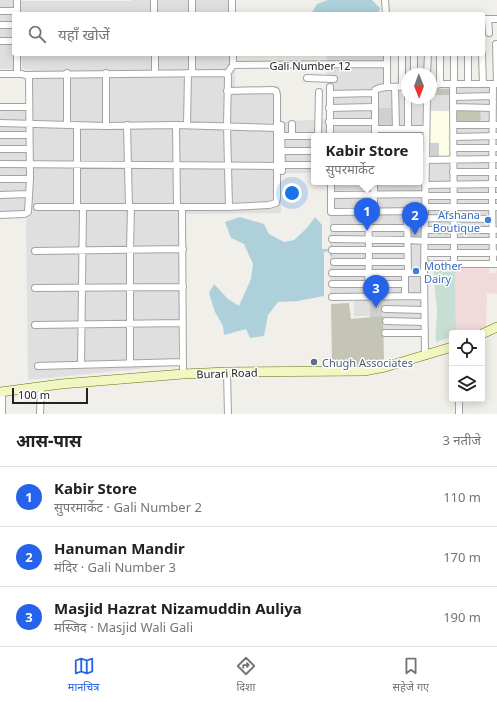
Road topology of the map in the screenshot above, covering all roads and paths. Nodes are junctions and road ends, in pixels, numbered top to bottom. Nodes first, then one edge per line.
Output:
1 (17, 0) edge
2 (154, 0) edge
3 (192, 0) edge
4 (232, 0) edge
5 (385, 0) edge
6 (0, 11) edge
7 (17, 12) edge
8 (154, 12) edge
9 (192, 12) edge
10 (232, 12) edge
11 (386, 12) edge
12 (486, 19) edge
13 (497, 19) edge
14 (0, 25) edge
15 (12, 25) edge
16 (489, 33) dead end
17 (0, 41) edge
18 (12, 41) edge
19 (496, 44) edge
20 (17, 56) edge
21 (155, 56) edge
22 (192, 56) edge
23 (233, 56) edge
24 (387, 56) edge
25 (402, 56) edge
26 (414, 56) edge
27 (428, 56) edge
28 (440, 56) edge
29 (454, 56) edge
30 (468, 56) edge
31 (482, 56) edge
32 (387, 64) junction
33 (233, 65) junction
34 (402, 68) edge
35 (414, 68) edge
36 (427, 68) edge
37 (190, 72) junction
38 (67, 73) junction
39 (106, 73) junction
40 (155, 73) junction
41 (0, 74) edge
42 (17, 74) junction
43 (227, 74) junction
44 (25, 75) junction
45 (307, 78) dead end
46 (334, 79) dead end
47 (440, 84) junction
48 (453, 84) junction
49 (468, 84) junction
50 (482, 84) junction
51 (495, 84) edge
52 (437, 85) edge
53 (387, 87) junction
54 (401, 87) edge
55 (227, 91) junction
56 (319, 92) dead end
57 (375, 92) junction
58 (453, 97) junction
59 (494, 99) edge
60 (408, 104) edge
61 (427, 104) edge
62 (0, 107) edge
63 (28, 107) junction
64 (372, 107) dead end
65 (453, 107) junction
66 (329, 108) junction
67 (494, 111) edge
68 (329, 122) junction
69 (373, 122) dead end
70 (0, 123) edge
71 (29, 123) junction
72 (292, 124) dead end
73 (67, 125) junction
74 (77, 125) junction
75 (127, 125) junction
76 (176, 125) junction
77 (187, 125) junction
78 (495, 125) edge
79 (106, 126) junction
80 (227, 126) junction
81 (279, 126) junction
82 (453, 126) junction
83 (375, 129) junction
84 (396, 129) junction
85 (408, 129) junction
86 (426, 129) junction
87 (318, 133) edge
88 (330, 133) edge
89 (375, 133) edge
90 (0, 135) edge
91 (29, 135) junction
92 (281, 136) junction
93 (292, 136) junction
94 (311, 136) edge
95 (453, 136) junction
96 (495, 136) edge
97 (453, 148) junction
98 (495, 148) edge
99 (0, 149) edge
100 (29, 149) junction
101 (423, 150) edge
102 (281, 151) junction
103 (311, 151) edge
104 (495, 159) edge
105 (453, 160) junction
106 (423, 163) edge
107 (0, 164) edge
108 (29, 165) junction
109 (78, 165) junction
110 (128, 165) junction
111 (177, 165) junction
112 (228, 165) junction
113 (311, 165) edge
114 (280, 167) junction
115 (453, 172) junction
116 (495, 172) edge
117 (0, 179) edge
118 (30, 180) junction
119 (423, 181) edge
120 (454, 184) junction
121 (495, 184) edge
122 (331, 185) edge
123 (374, 185) edge
124 (29, 194) junction
125 (374, 194) junction
126 (0, 195) edge
127 (331, 195) junction
128 (425, 195) junction
129 (454, 196) junction
130 (494, 196) edge
131 (36, 207) dead end
132 (80, 207) junction
133 (130, 207) junction
134 (179, 207) junction
135 (229, 207) junction
136 (454, 207) junction
137 (495, 207) edge
138 (425, 209) junction
139 (371, 211) junction
140 (407, 211) junction
141 (0, 215) edge
142 (425, 218) junction
143 (454, 218) junction
144 (492, 218) junction
145 (334, 228) dead end
146 (368, 228) junction
147 (408, 228) junction
148 (425, 230) junction
149 (454, 230) junction
150 (495, 230) edge
151 (332, 239) dead end
152 (368, 240) junction
153 (407, 240) junction
154 (454, 241) junction
155 (495, 241) edge
156 (425, 242) junction
157 (182, 249) junction
158 (35, 250) dead end
159 (82, 250) junction
160 (130, 250) junction
161 (332, 250) dead end
162 (368, 250) junction
163 (408, 250) junction
164 (425, 253) junction
165 (454, 253) junction
166 (495, 253) edge
167 (454, 260) dead end
168 (334, 262) dead end
169 (369, 262) junction
170 (408, 262) junction
171 (431, 264) dead end
172 (495, 264) edge
173 (332, 273) dead end
174 (368, 273) junction
175 (406, 273) junction
176 (424, 273) junction
177 (332, 284) dead end
178 (368, 284) junction
179 (405, 284) junction
180 (130, 287) junction
181 (183, 287) junction
182 (35, 288) dead end
183 (81, 288) junction
184 (368, 296) junction
185 (405, 296) junction
186 (424, 296) junction
187 (332, 297) dead end
188 (386, 309) dead end
189 (424, 310) junction
190 (386, 321) dead end
191 (424, 322) junction
192 (183, 323) junction
193 (130, 324) junction
194 (35, 325) dead end
195 (82, 325) junction
196 (497, 327) edge
197 (386, 333) dead end
198 (424, 333) junction
199 (485, 333) edge
200 (449, 348) edge
201 (425, 356) junction
202 (183, 362) junction
203 (130, 364) junction
204 (81, 365) junction
205 (38, 366) dead end
206 (227, 372) junction
207 (183, 374) junction
208 (41, 386) junction
209 (1, 392) edge
210 (459, 402) edge
211 (2, 414) edge
212 (40, 414) edge
213 (228, 414) edge
214 (459, 414) edge

1 - 7 street
2 - 8 street
3 - 9 street
4 - 10 street
5 - 11 street
6 - 7 street
12 - 13 street
12 - 16 street
14 - 15 street
17 - 18 street
19 - 51 street
20 - 42 street
21 - 40 street
22 - 37 street
23 - 33 street
24 - 32 street
25 - 34 street
26 - 35 street
27 - 36 street
28 - 47 street
29 - 48 street
30 - 49 street
31 - 50 street
32 - 33 street, Gali Number 12
32 - 53 street
33 - 43 street
37 - 40 street
37 - 43 street
37 - 77 street
38 - 39 street
38 - 44 street
38 - 73 street
39 - 40 street
39 - 79 street
41 - 42 street
42 - 44 street
43 - 55 street
44 - 63 street
45 - 46 street
47 - 48 street
47 - 52 street
48 - 49 street
48 - 58 street
49 - 50 street
50 - 51 street
51 - 59 street
53 - 54 street
53 - 57 street
54 - 84 street
55 - 80 street
55 - 81 street
56 - 87 street
57 - 66 street
57 - 83 street
58 - 59 street
58 - 65 street
59 - 67 street
60 - 85 street
61 - 86 street
62 - 63 street
63 - 71 street
64 - 66 street
65 - 67 street
65 - 82 street
66 - 68 street
67 - 78 street
68 - 69 street
68 - 88 street
70 - 71 street
71 - 73 street
71 - 91 street
72 - 93 street
73 - 74 street
74 - 79 street
74 - 109 street
75 - 76 street
75 - 79 street
75 - 110 street
76 - 77 street
76 - 111 street
77 - 80 street
78 - 82 street
78 - 96 street
80 - 81 street
80 - 112 street
81 - 92 street
81 - 114 street
82 - 95 street
83 - 84 street
83 - 89 street
84 - 85 street
85 - 86 street
86 - 101 street
90 - 91 street
91 - 100 street
92 - 93 street
92 - 102 street
93 - 94 street
95 - 96 street
95 - 97 street
96 - 98 street
97 - 98 street
97 - 105 street
98 - 104 street
99 - 100 street
100 - 108 street
101 - 106 street
102 - 103 street
102 - 114 street
104 - 105 street
104 - 116 street
105 - 106 street
105 - 115 street
106 - 119 street
107 - 108 street
108 - 109 street
108 - 118 street
109 - 110 street
109 - 132 street
110 - 111 street
110 - 133 street
111 - 112 street
111 - 134 street
112 - 114 street
112 - 135 street
113 - 114 street
114 - 135 street
115 - 116 street
115 - 120 street
116 - 121 street
117 - 118 street
118 - 124 street
119 - 120 street
119 - 128 street
120 - 121 street
120 - 129 street
121 - 130 street
122 - 127 street
123 - 125 street
124 - 126 street
124 - 141 street
125 - 127 street
125 - 128 street
125 - 139 street
127 - 139 street
128 - 129 street
128 - 138 street
129 - 130 street
129 - 136 street
130 - 137 street
131 - 132 street
132 - 133 street
132 - 159 street
133 - 134 street
133 - 160 street
134 - 135 street
134 - 157 street
136 - 137 street
136 - 138 street
136 - 143 street
137 - 144 street
138 - 140 street
138 - 142 street
139 - 140 street
139 - 146 street
140 - 147 street
142 - 143 street
142 - 148 street
143 - 144 street
143 - 149 street
144 - 150 street
145 - 146 street
146 - 147 street
146 - 152 street
147 - 153 street
148 - 149 street
148 - 156 street
149 - 150 street
149 - 154 street
150 - 155 street
151 - 152 street
152 - 153 street
152 - 162 street
153 - 156 street
153 - 163 street
154 - 155 street
154 - 156 street
154 - 165 street
155 - 166 street
156 - 164 street
157 - 160 street
157 - 181 street
158 - 159 street
159 - 160 street
159 - 183 street
160 - 180 street
161 - 162 street
162 - 163 street
162 - 169 street
163 - 170 street
164 - 165 street
164 - 176 street
165 - 166 street
165 - 167 street
166 - 172 street
168 - 169 street
169 - 170 street
169 - 174 street
170 - 175 street
171 - 172 street
173 - 174 street
174 - 175 street
174 - 178 street
175 - 176 street
175 - 179 street
176 - 186 street
177 - 178 street
178 - 179 street
178 - 184 street
179 - 185 street
180 - 181 street
180 - 183 street
180 - 193 street
181 - 192 street
182 - 183 street
183 - 195 street
184 - 185 street
184 - 187 street
185 - 186 street
186 - 189 street
188 - 189 street
189 - 191 street
190 - 191 street
191 - 198 street
192 - 193 street
192 - 202 street
193 - 195 street
193 - 203 street
194 - 195 street
195 - 204 street
196 - 199 main road
197 - 198 street
198 - 201 street
200 - 201 main road, Burari Road
201 - 206 main road, Burari Road
202 - 203 street
202 - 207 street
203 - 204 street
204 - 205 street
206 - 207 main road, Burari Road
206 - 213 street
207 - 208 main road, Burari Road
208 - 209 main road, Burari Road
208 - 212 street
209 - 211 street
210 - 214 street

